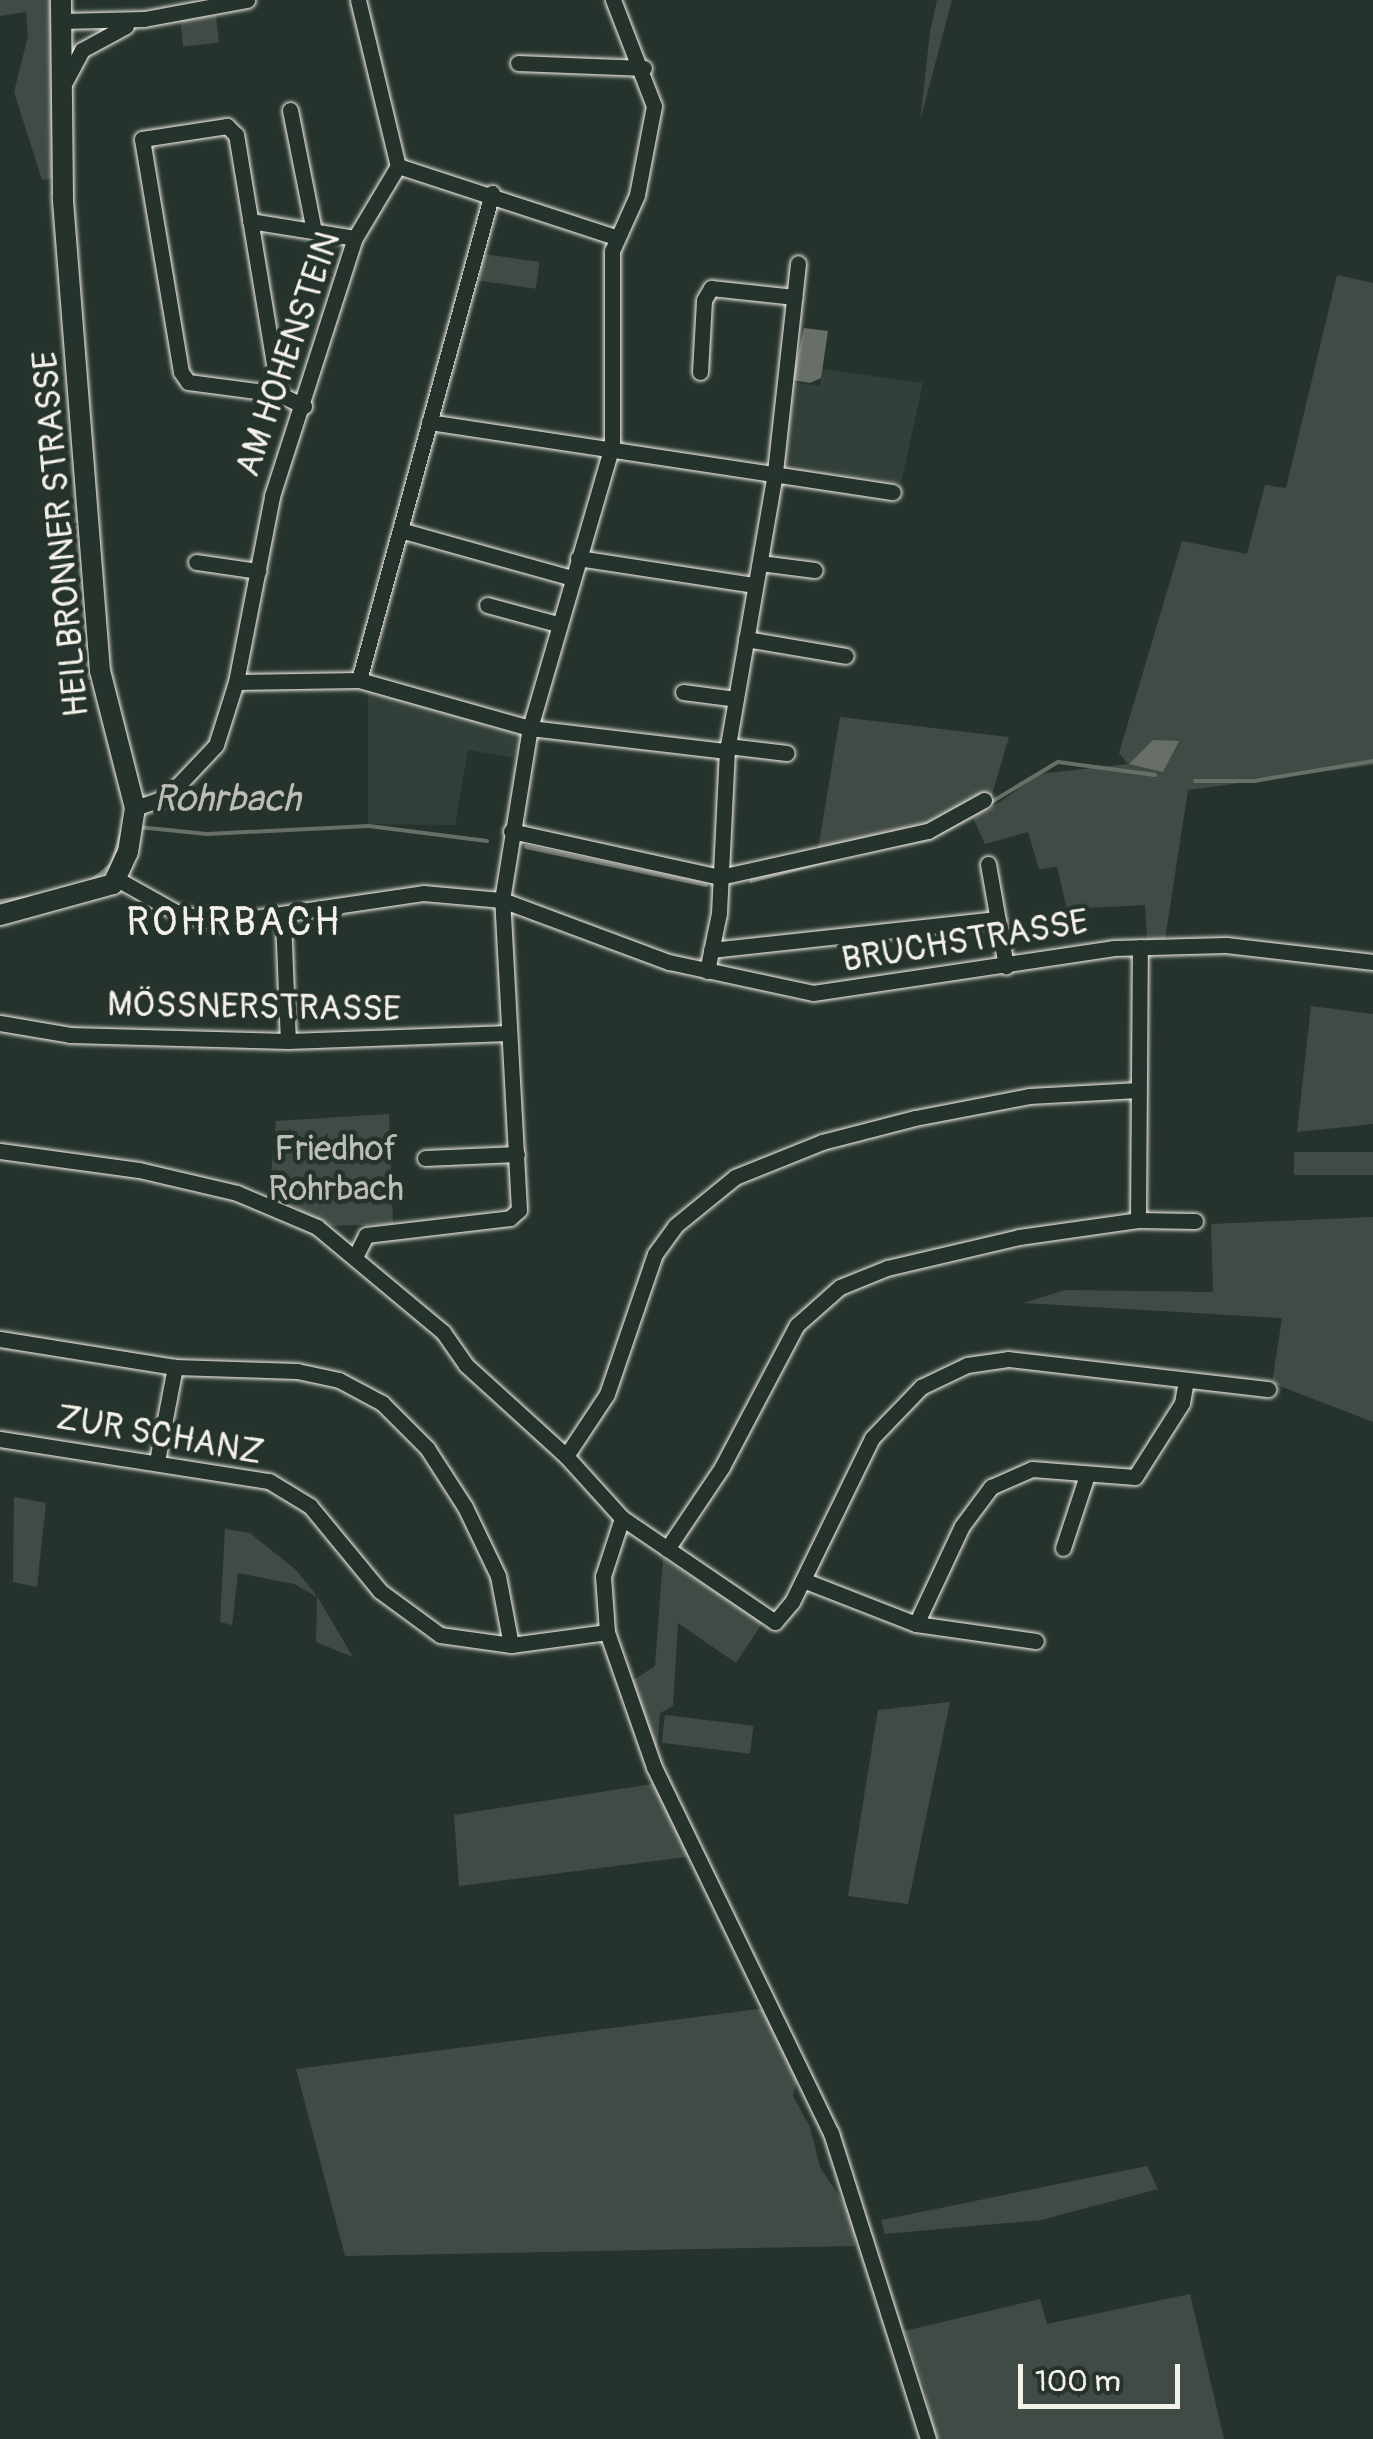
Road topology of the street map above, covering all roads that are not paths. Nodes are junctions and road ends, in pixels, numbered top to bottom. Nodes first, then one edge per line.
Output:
1 (143, 0) edge
2 (247, 0) edge
3 (358, 0) edge
4 (613, 0) edge
5 (61, 19) edge
6 (144, 19) junction
7 (97, 38) junction
8 (518, 62) dead end
9 (644, 68) junction
10 (61, 91) junction
11 (290, 110) dead end
12 (398, 166) junction
13 (492, 192) junction
14 (250, 221) junction
15 (314, 231) junction
16 (355, 238) junction
17 (618, 238) junction
18 (798, 263) dead end
19 (794, 297) junction
20 (700, 372) dead end
21 (278, 394) junction
22 (304, 406) junction
23 (430, 422) junction
24 (612, 446) junction
25 (776, 472) junction
26 (893, 492) dead end
27 (400, 530) junction
28 (578, 558) junction
29 (196, 562) dead end
30 (760, 563) junction
31 (258, 570) junction
32 (815, 570) dead end
33 (572, 578) junction
34 (755, 585) junction
35 (487, 606) dead end
36 (558, 624) junction
37 (746, 639) junction
38 (846, 656) dead end
39 (360, 680) junction
40 (236, 682) junction
41 (683, 692) dead end
42 (736, 698) junction
43 (530, 728) junction
44 (728, 749) junction
45 (787, 753) dead end
46 (984, 800) dead end
47 (134, 821) junction
48 (511, 831) junction
49 (988, 864) dead end
50 (720, 877) junction
51 (117, 878) junction
52 (502, 900) junction
53 (0, 915) edge
54 (283, 918) junction
55 (997, 919) junction
56 (1140, 947) junction
57 (711, 950) junction
58 (1373, 962) edge
59 (1006, 966) junction
60 (707, 971) junction
61 (0, 1023) edge
62 (509, 1033) junction
63 (288, 1041) junction
64 (1138, 1090) junction
65 (0, 1151) edge
66 (516, 1154) junction
67 (424, 1158) dead end
68 (1138, 1220) junction
69 (1195, 1221) dead end
70 (328, 1234) junction
71 (366, 1234) junction
72 (356, 1255) junction
73 (0, 1339) edge
74 (175, 1366) junction
75 (1186, 1380) junction
76 (1268, 1389) dead end
77 (0, 1439) edge
78 (566, 1456) junction
79 (157, 1462) junction
80 (1087, 1476) junction
81 (622, 1518) junction
82 (1063, 1548) dead end
83 (667, 1549) junction
84 (803, 1580) junction
85 (916, 1624) junction
86 (607, 1632) junction
87 (1036, 1641) dead end
88 (512, 1646) junction
89 (928, 2439) edge

1 - 6 street
2 - 6 street
3 - 12 street
4 - 9 street
5 - 6 street
5 - 7 street
5 - 10 main road, HEILBRONNER STRASSE
6 - 7 street
7 - 10 street
8 - 9 street
9 - 17 street
10 - 47 main road, HEILBRONNER STRASSE
11 - 15 street
12 - 13 street
12 - 16 street, AM HOHENSTEIN
13 - 17 street
13 - 23 street
14 - 15 street
14 - 21 street
14 - 21 street
15 - 16 street
16 - 22 street, AM HOHENSTEIN
17 - 24 street
18 - 19 street
19 - 20 street
19 - 25 street
21 - 22 street
22 - 31 street, AM HOHENSTEIN
23 - 24 street
23 - 27 street
24 - 25 street
24 - 28 street
25 - 26 street
25 - 30 street
27 - 33 street
27 - 39 street
28 - 33 street
28 - 34 street
29 - 31 street
30 - 32 street
30 - 34 street
31 - 40 street, AM HOHENSTEIN
33 - 36 street
34 - 37 street
35 - 36 street
36 - 43 street
37 - 38 street
37 - 42 street
39 - 40 street
39 - 43 street
40 - 47 street, AM HOHENSTEIN
41 - 42 street
42 - 44 street
43 - 44 street
43 - 48 street
44 - 45 street
44 - 50 street
46 - 50 street
47 - 51 main road
48 - 50 street
48 - 52 street
49 - 55 street
50 - 57 street
51 - 53 main road
51 - 54 street, BRUCHSTRASSE
52 - 54 street, BRUCHSTRASSE
52 - 60 street, BRUCHSTRASSE
52 - 62 street
54 - 63 street
55 - 57 street
55 - 59 street
56 - 58 street, BRUCHSTRASSE
56 - 59 street, BRUCHSTRASSE
56 - 64 street
57 - 60 street
59 - 60 street, BRUCHSTRASSE
61 - 63 street, MÖSSNERSTRASSE
62 - 63 street, MÖSSNERSTRASSE
62 - 66 street
64 - 68 street
64 - 78 street
65 - 70 street
66 - 67 street
66 - 71 street
68 - 69 street
68 - 83 street
70 - 71 street
70 - 72 street
71 - 72 street
72 - 78 street
73 - 74 street
74 - 79 street
74 - 88 street
75 - 76 street
75 - 80 street
75 - 84 street
77 - 79 street, ZUR SCHANZ
78 - 81 street
79 - 88 street, ZUR SCHANZ
80 - 82 street
80 - 85 street
81 - 83 street
81 - 86 street
83 - 84 street
84 - 85 street
85 - 87 street
86 - 88 street, ZUR SCHANZ
86 - 89 street

